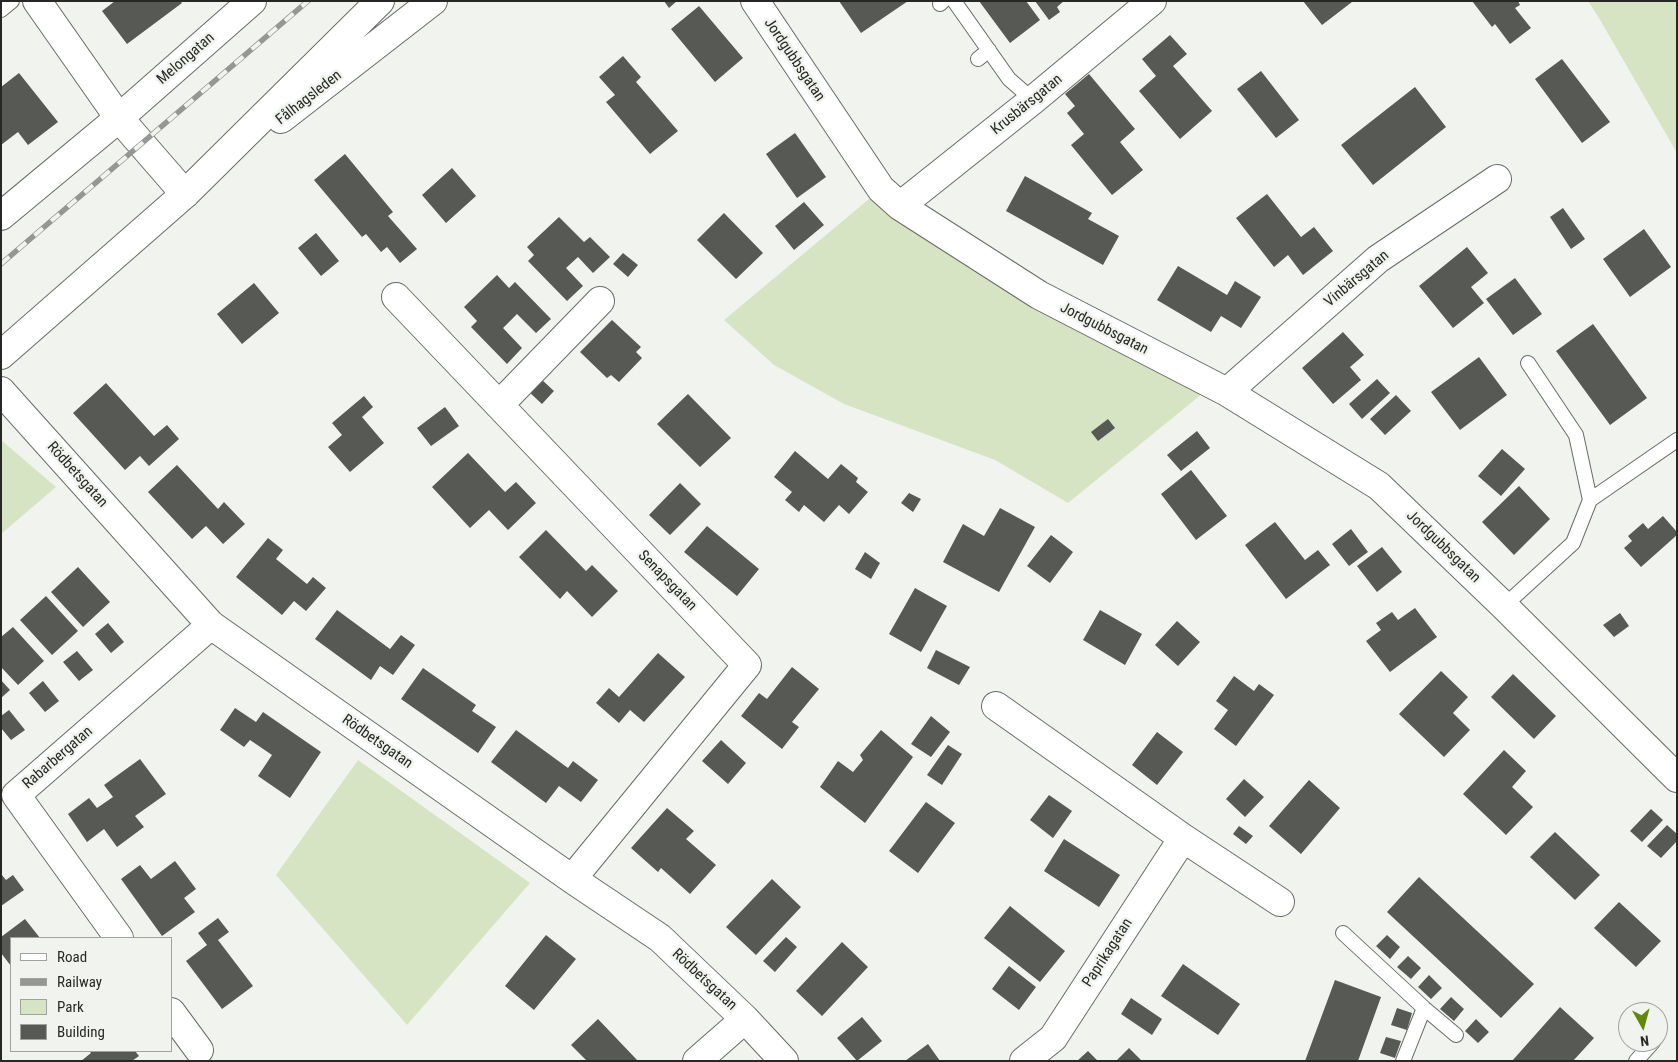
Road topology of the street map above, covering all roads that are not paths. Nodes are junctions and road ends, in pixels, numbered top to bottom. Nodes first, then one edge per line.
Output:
1 (12, 1) edge
2 (38, 1) edge
3 (252, 1) edge
4 (380, 1) edge
5 (433, 1) edge
6 (754, 1) edge
7 (1152, 1) edge
8 (946, 2) edge
9 (1, 10) edge
10 (989, 50) junction
11 (978, 59) dead end
12 (1033, 100) junction
13 (119, 118) junction
14 (1497, 178) dead end
15 (185, 194) junction
16 (900, 206) junction
17 (1, 216) edge
18 (396, 297) dead end
19 (600, 301) dead end
20 (1, 355) edge
21 (1528, 363) dead end
22 (1, 391) edge
23 (1227, 392) junction
24 (499, 405) junction
25 (1677, 440) edge
26 (1590, 500) junction
27 (1504, 606) junction
28 (212, 625) junction
29 (996, 706) dead end
30 (1677, 778) edge
31 (9, 791) edge
32 (1184, 838) junction
33 (572, 879) junction
34 (1280, 902) dead end
35 (1343, 934) dead end
36 (118, 937) edge
37 (1424, 1008) junction
38 (172, 1013) edge
39 (745, 1019) junction
40 (1456, 1036) dead end
41 (199, 1050) dead end
42 (697, 1061) edge
43 (784, 1061) edge
44 (1024, 1061) edge
45 (1403, 1061) edge

1 - 9 lane
2 - 13 street
3 - 13 street, Melongatan
4 - 15 street, Fålhagsleden
5 - 15 street, Fålhagsleden
6 - 16 street, Jordgubbsgatan
7 - 12 street, Krusbärsgatan
8 - 10 lane
10 - 11 lane
10 - 12 lane
12 - 16 street, Krusbärsgatan
13 - 15 street
13 - 17 street, Melongatan
14 - 23 street, Vinbärsgatan
15 - 20 street, Fålhagsleden
16 - 23 street, Jordgubbsgatan
18 - 24 street, Senapsgatan
19 - 24 street
21 - 26 lane
22 - 28 street, Rödbetsgatan
23 - 27 street, Jordgubbsgatan
24 - 33 street, Senapsgatan
25 - 26 lane
26 - 27 lane
27 - 30 street, Jordgubbsgatan
28 - 31 street, Rabarbergatan
28 - 33 street, Rödbetsgatan
29 - 32 street
31 - 36 street, Rabarbergatan
32 - 34 street
32 - 44 street, Paprikagatan
33 - 39 street, Rödbetsgatan
35 - 37 lane
37 - 40 lane
37 - 45 lane
38 - 41 street
39 - 42 street
39 - 43 street, Rödbetsgatan

